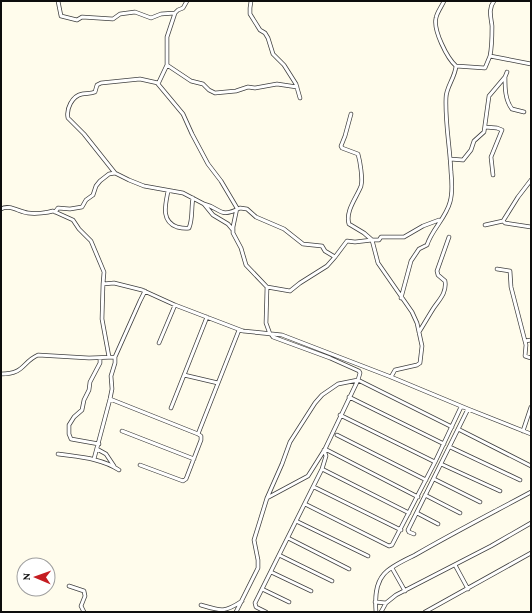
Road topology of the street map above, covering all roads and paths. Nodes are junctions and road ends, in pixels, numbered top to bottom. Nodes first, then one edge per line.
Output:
1 (58, 1) edge
2 (187, 1) edge
3 (251, 1) edge
4 (444, 1) edge
5 (494, 1) edge
6 (175, 13) junction
7 (490, 56) junction
8 (531, 64) edge
9 (167, 65) junction
10 (456, 66) junction
11 (507, 72) dead end
12 (506, 77) junction
13 (158, 84) junction
14 (297, 87) junction
15 (300, 98) dead end
16 (524, 112) dead end
17 (351, 114) dead end
18 (486, 127) junction
19 (450, 159) junction
20 (115, 172) junction
21 (493, 175) dead end
22 (531, 180) edge
23 (168, 191) junction
24 (193, 198) junction
25 (204, 204) junction
26 (1, 209) edge
27 (237, 209) junction
28 (55, 212) junction
29 (441, 220) junction
30 (503, 222) junction
31 (486, 225) dead end
32 (531, 227) edge
33 (233, 230) junction
34 (449, 237) dead end
35 (372, 240) junction
36 (335, 257) junction
37 (497, 269) dead end
38 (103, 284) junction
39 (267, 287) junction
40 (145, 291) junction
41 (401, 298) junction
42 (176, 305) junction
43 (207, 317) junction
44 (239, 330) junction
45 (419, 332) junction
46 (270, 334) junction
47 (531, 340) edge
48 (525, 341) junction
49 (159, 342) dead end
50 (109, 357) junction
51 (115, 357) junction
52 (100, 358) junction
53 (531, 358) edge
54 (1, 374) edge
55 (184, 375) junction
56 (391, 376) junction
57 (358, 380) junction
58 (218, 383) junction
59 (349, 397) junction
60 (110, 399) junction
61 (461, 407) junction
62 (531, 407) edge
63 (171, 408) dead end
64 (468, 409) junction
65 (340, 415) junction
66 (452, 427) junction
67 (458, 429) junction
68 (122, 431) dead end
69 (523, 431) junction
70 (198, 434) junction
71 (531, 434) edge
72 (337, 435) dead end
73 (99, 444) junction
74 (444, 444) junction
75 (450, 446) junction
76 (97, 449) junction
77 (325, 449) junction
78 (58, 454) dead end
79 (194, 459) junction
80 (94, 460) junction
81 (435, 462) junction
82 (441, 464) junction
83 (140, 465) dead end
84 (114, 466) junction
85 (530, 466) edge
86 (322, 469) junction
87 (119, 470) dead end
88 (434, 479) junction
89 (426, 480) junction
90 (520, 480) dead end
91 (314, 487) junction
92 (500, 491) dead end
93 (531, 492) edge
94 (426, 495) junction
95 (418, 497) junction
96 (267, 498) junction
97 (480, 502) dead end
98 (305, 504) junction
99 (409, 513) junction
100 (417, 513) junction
101 (460, 513) dead end
102 (296, 521) junction
103 (531, 523) edge
104 (438, 524) dead end
105 (401, 530) junction
106 (414, 534) dead end
107 (288, 538) junction
108 (531, 553) edge
109 (279, 555) junction
110 (368, 556) dead end
111 (455, 565) junction
112 (392, 568) junction
113 (349, 569) dead end
114 (271, 572) junction
115 (332, 581) dead end
116 (69, 586) dead end
117 (262, 589) junction
118 (468, 589) junction
119 (405, 591) junction
120 (311, 592) dead end
121 (243, 600) junction
122 (289, 602) dead end
123 (375, 602) junction
124 (386, 603) junction
125 (200, 604) dead end
126 (84, 612) edge
127 (236, 612) edge
128 (266, 612) edge
129 (376, 612) edge
130 (381, 612) edge
131 (425, 612) edge

1 - 6 street
2 - 6 street
3 - 14 street
4 - 10 street
5 - 7 street
6 - 9 street
7 - 8 street
7 - 10 street
9 - 13 street
9 - 14 street
10 - 19 street
11 - 12 street
12 - 16 street
12 - 18 street
13 - 20 street
13 - 27 street
14 - 15 street
17 - 35 street
18 - 19 street
18 - 21 street
19 - 29 street
20 - 23 street
20 - 28 street
22 - 30 street
23 - 24 street
23 - 24 street
24 - 25 street
25 - 27 street
25 - 33 street
26 - 28 street
27 - 33 street
27 - 36 street
28 - 38 street
29 - 35 street
29 - 41 street
30 - 31 street
30 - 32 street
33 - 39 street
34 - 45 street
35 - 36 street
35 - 41 street
36 - 39 street
37 - 48 street
38 - 40 street
38 - 50 street
39 - 46 street
40 - 42 street
40 - 51 street
41 - 45 street
42 - 43 street
42 - 49 street
43 - 44 street
43 - 55 street
44 - 46 street
44 - 58 street
45 - 56 street
46 - 56 street
46 - 57 street
47 - 48 street
48 - 53 street
50 - 51 street
50 - 52 street
51 - 60 street
52 - 54 street
52 - 73 street
55 - 58 street
55 - 63 street
56 - 61 street
57 - 59 street
57 - 66 street
57 - 96 street
58 - 70 street
59 - 65 street
59 - 74 street
60 - 70 street
60 - 73 street
61 - 64 street
61 - 66 street
62 - 69 street
64 - 67 street
64 - 69 street
65 - 77 street
65 - 81 street
66 - 74 street
67 - 75 street
67 - 85 street
68 - 79 street
69 - 71 street
70 - 79 street
72 - 89 street
73 - 76 street
74 - 81 street
75 - 82 street
75 - 90 street
76 - 80 street
76 - 84 street
77 - 86 street
77 - 95 street
77 - 96 street
78 - 80 street
79 - 83 street
80 - 84 street
81 - 89 street
82 - 88 street
82 - 92 street
84 - 87 street
86 - 91 street
86 - 99 street
88 - 94 street
88 - 97 street
89 - 95 street
91 - 98 street
91 - 105 street
93 - 112 street
94 - 100 street
94 - 101 street
95 - 99 street
96 - 121 street
98 - 102 street
98 - 105 street
99 - 105 street
100 - 104 street
100 - 106 street
102 - 107 street
102 - 110 street
103 - 111 street
107 - 109 street
107 - 113 street
108 - 118 street
109 - 114 street
109 - 115 street
111 - 118 street
111 - 119 street
112 - 119 street
112 - 123 street
114 - 117 street
114 - 120 street
116 - 126 street
117 - 122 street
117 - 128 street
118 - 131 street
119 - 124 street
121 - 125 street
121 - 127 street
123 - 124 street
123 - 129 street
124 - 130 street

